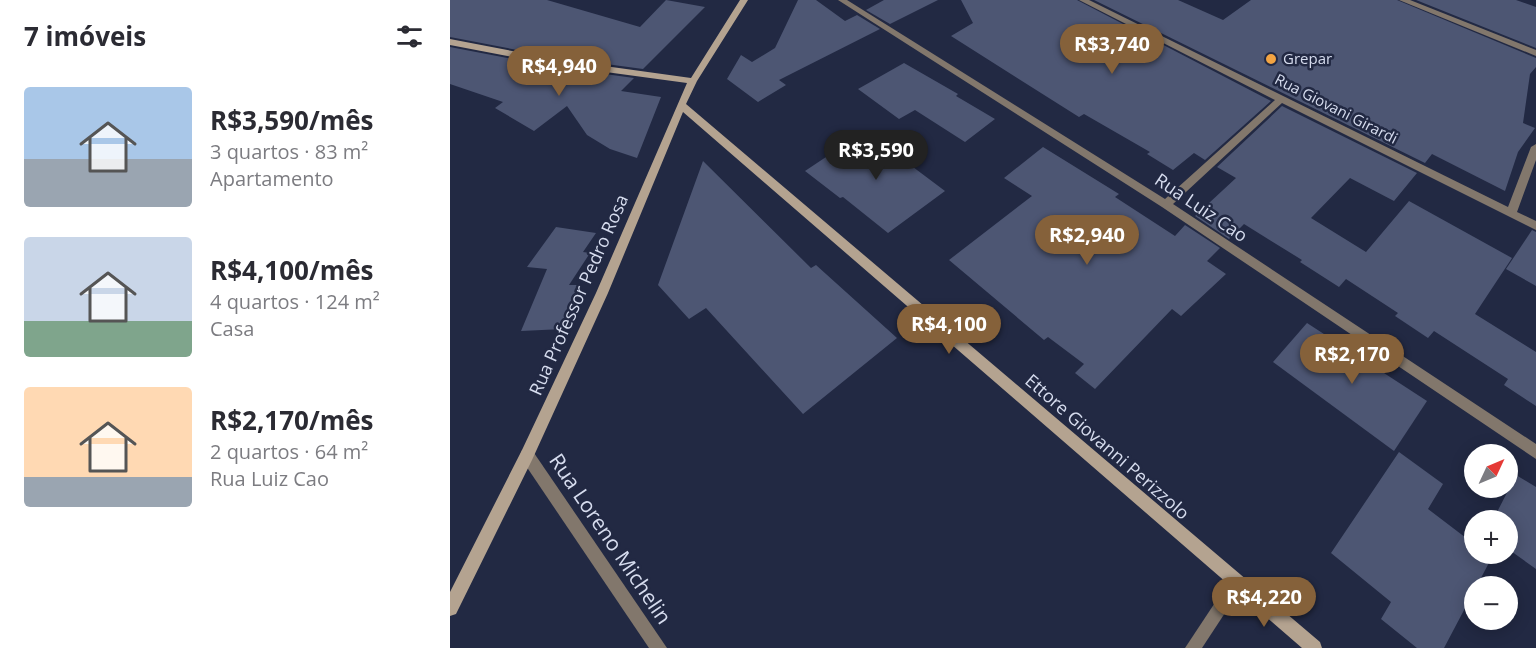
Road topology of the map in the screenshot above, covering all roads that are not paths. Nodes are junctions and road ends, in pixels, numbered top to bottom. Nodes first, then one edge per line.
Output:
1 (744, 0) edge
2 (842, 0) edge
3 (1083, 0) edge
4 (1403, 0) edge
5 (450, 42) edge
6 (1536, 53) edge
7 (693, 81) junction
8 (1282, 98) junction
9 (681, 105) junction
10 (1536, 147) edge
11 (1166, 204) junction
12 (1511, 213) junction
13 (1536, 226) edge
14 (1536, 452) edge
15 (527, 454) junction
16 (1237, 582) junction
17 (450, 608) edge
18 (659, 648) edge
19 (1193, 648) edge
20 (1314, 648) edge

1 - 7 street, Rua Professor Pedro Rosa
2 - 11 street, Rua Luiz Cao
3 - 8 street, Rua Giovani Girardi
4 - 6 street
5 - 7 street
7 - 9 street, Rua Professor Pedro Rosa
8 - 11 street
8 - 12 street, Rua Giovani Girardi
9 - 15 street, Rua Professor Pedro Rosa
9 - 16 street, Ettore Giovanni Perizzolo
10 - 12 street
11 - 14 street, Rua Luiz Cao
12 - 13 street, Rua Giovani Girardi
15 - 17 street, Rua Professor Pedro Rosa
15 - 18 street, Rua Loreno Michelin
16 - 19 street
16 - 20 street, Ettore Giovanni Perizzolo

